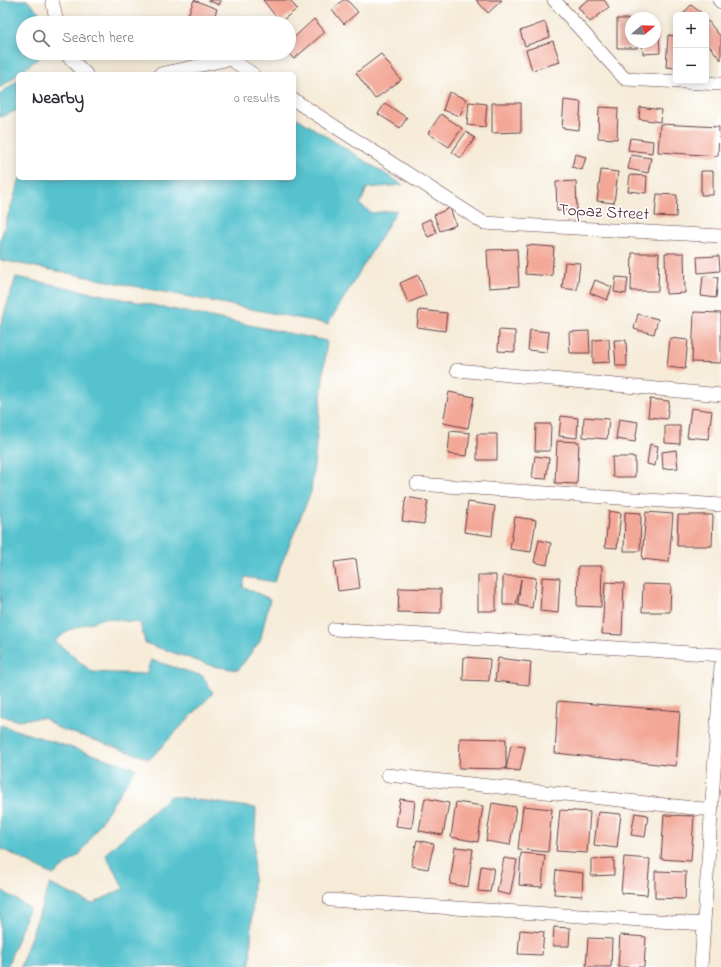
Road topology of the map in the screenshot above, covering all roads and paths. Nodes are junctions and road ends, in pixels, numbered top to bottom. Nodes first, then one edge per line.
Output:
1 (52, 0) edge
2 (554, 0) edge
3 (56, 16) edge
4 (72, 60) edge
5 (225, 60) edge
6 (232, 60) edge
7 (84, 72) edge
8 (169, 72) edge
9 (250, 72) edge
10 (721, 84) edge
11 (296, 101) edge
12 (721, 236) edge
13 (457, 370) dead end
14 (721, 395) edge
15 (417, 484) dead end
16 (721, 505) edge
17 (334, 629) dead end
18 (721, 655) edge
19 (721, 666) edge
20 (388, 775) dead end
21 (712, 810) junction
22 (330, 900) dead end
23 (704, 924) junction
24 (701, 967) edge

1 - 3 street
2 - 10 street
4 - 7 street
5 - 8 street
6 - 9 street
11 - 12 street, Topaz Street
13 - 14 street
15 - 16 street
17 - 18 street
19 - 21 street
20 - 21 street
21 - 23 street
22 - 23 street
23 - 24 street

